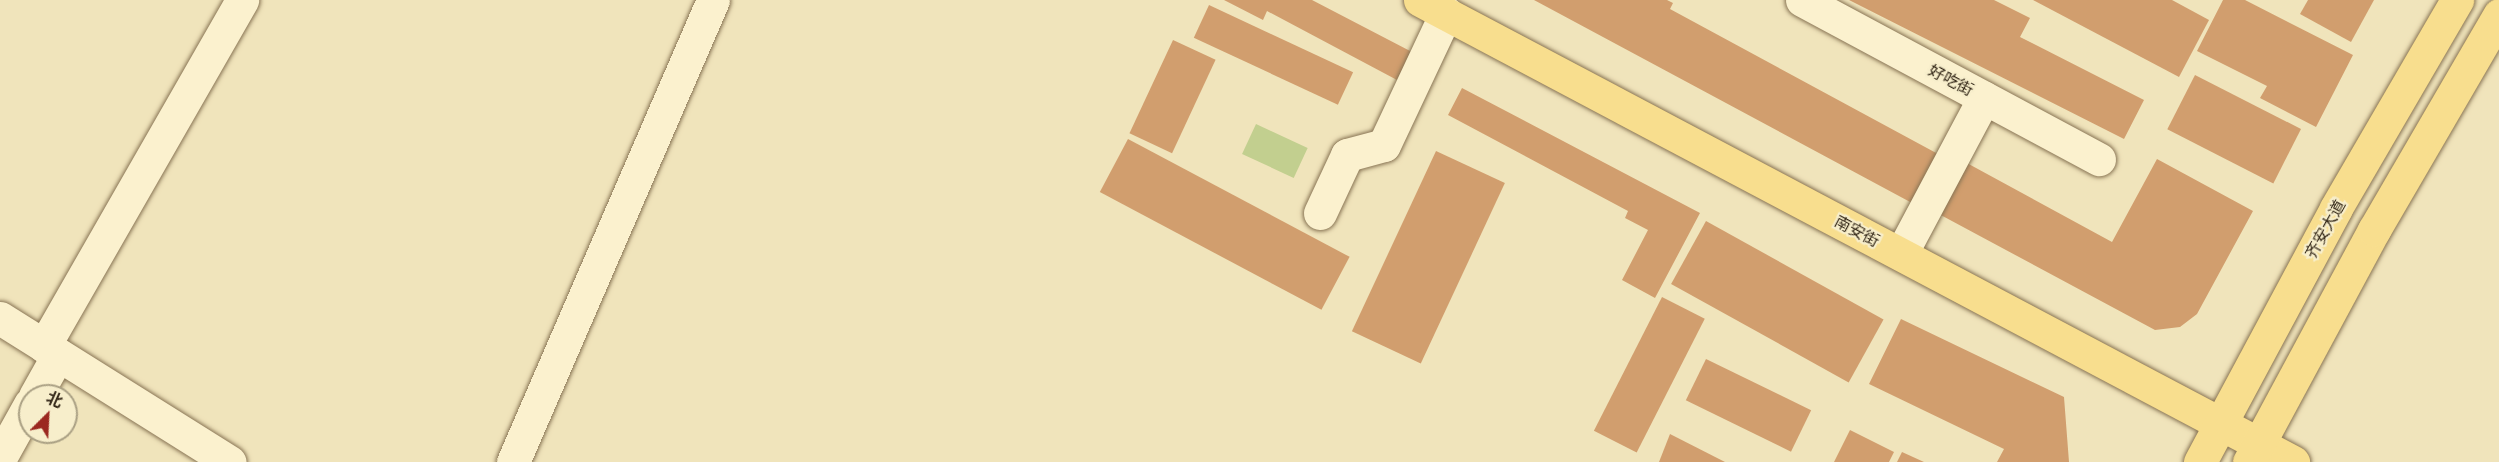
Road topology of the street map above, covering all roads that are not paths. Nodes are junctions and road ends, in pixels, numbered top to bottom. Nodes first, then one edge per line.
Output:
1 (242, 0) edge
2 (713, 0) edge
3 (1802, 0) edge
4 (2457, 0) edge
5 (1433, 7) edge
6 (2499, 15) edge
7 (1984, 98) junction
8 (2099, 159) dead end
9 (1320, 213) dead end
10 (1901, 254) junction
11 (0, 318) edge
12 (51, 350) junction
13 (38, 384) edge
14 (2220, 423) junction
15 (18, 426) edge
16 (2254, 453) edge
17 (0, 458) edge
18 (230, 462) edge
19 (513, 462) edge
20 (2200, 462) edge
21 (2293, 462) edge

1 - 12 street
2 - 19 street
3 - 7 street, 好吃街
4 - 14 main road, 齐安大道
5 - 9 street
5 - 10 main road, 南安街
6 - 16 main road
7 - 8 street, 好吃街
7 - 10 street
10 - 14 main road, 南安街
11 - 12 street
12 - 13 street
12 - 18 street
14 - 16 main road, 南安街
14 - 20 main road, 齐安大道
15 - 17 street
16 - 21 main road, 南安街

